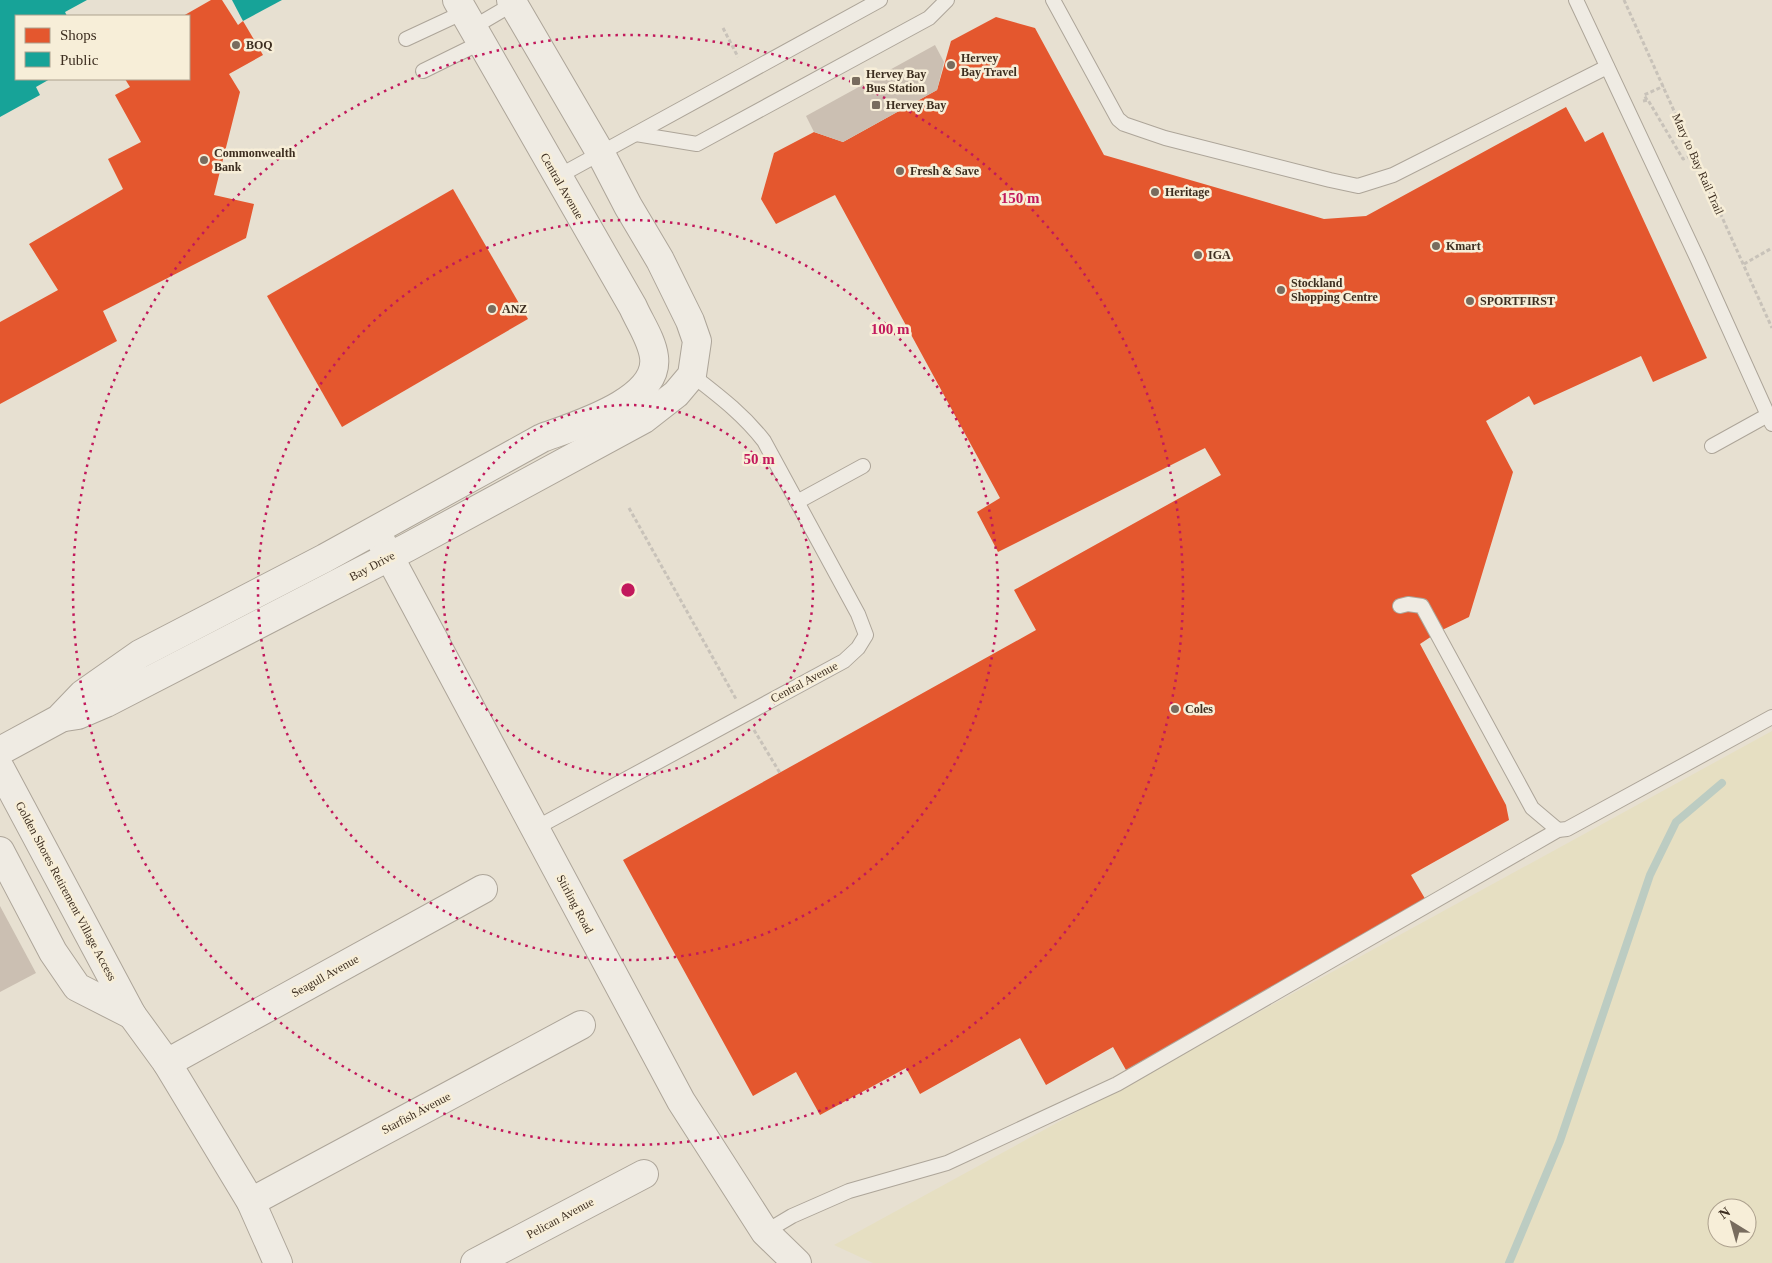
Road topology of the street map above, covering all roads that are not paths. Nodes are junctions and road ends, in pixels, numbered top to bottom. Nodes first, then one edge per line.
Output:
1 (880, 0) edge
2 (947, 0) edge
3 (1053, 0) edge
4 (1576, 0) edge
5 (512, 2) edge
6 (468, 21) edge
7 (406, 39) dead end
8 (1607, 66) junction
9 (423, 71) dead end
10 (636, 134) junction
11 (601, 154) junction
12 (557, 177) junction
13 (652, 376) joint
14 (684, 385) junction
15 (1770, 420) edge
16 (1712, 446) dead end
17 (862, 466) dead end
18 (798, 502) junction
19 (376, 530) junction
20 (390, 557) junction
21 (1400, 606) dead end
22 (1772, 717) edge
23 (58, 718) junction
24 (0, 751) edge
25 (0, 768) edge
26 (534, 829) junction
27 (1558, 830) junction
28 (0, 851) edge
29 (484, 888) dead end
30 (132, 1015) junction
31 (580, 1025) dead end
32 (167, 1063) junction
33 (644, 1174) dead end
34 (251, 1202) junction
35 (765, 1232) junction
36 (276, 1262) edge
37 (475, 1263) edge
38 (797, 1263) edge

1 - 10 lane
2 - 10 lane
3 - 8 lane
4 - 8 lane
5 - 6 lane
5 - 11 street
6 - 7 lane
6 - 9 lane
6 - 12 street, Central Avenue
8 - 15 lane
10 - 11 lane
11 - 12 lane
11 - 14 street
12 - 13 street, Central Avenue
13 - 19 street, Bay Drive
14 - 18 lane, Central Avenue
14 - 20 street, Bay Drive
15 - 16 lane
17 - 18 lane
18 - 26 lane, Central Avenue
19 - 20 street, Stirling Road
19 - 23 street, Bay Drive
20 - 23 street, Bay Drive
20 - 26 street, Stirling Road
21 - 27 lane
22 - 27 lane
23 - 24 street, Bay Drive
25 - 30 street, Golden Shores Retirement Village Access
26 - 35 street, Stirling Road
27 - 35 lane
28 - 30 street, Golden Shores Retirement Village Access
29 - 32 street, Seagull Avenue
30 - 32 street, Golden Shores Retirement Village Access
31 - 34 street, Starfish Avenue
32 - 34 street, Golden Shores Retirement Village Access
33 - 37 street, Pelican Avenue
34 - 36 street, Golden Shores Retirement Village Access
35 - 38 street, Stirling Road

